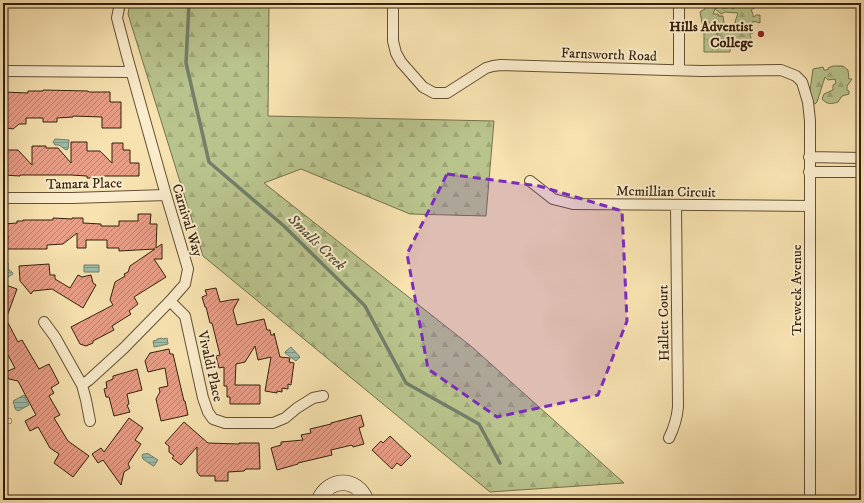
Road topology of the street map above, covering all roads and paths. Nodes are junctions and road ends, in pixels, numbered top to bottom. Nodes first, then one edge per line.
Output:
1 (120, 3) edge
2 (393, 3) edge
3 (679, 3) edge
4 (679, 70) junction
5 (3, 71) edge
6 (132, 72) junction
7 (802, 82) joint
8 (809, 157) junction
9 (861, 158) edge
10 (809, 172) junction
11 (861, 172) edge
12 (530, 181) dead end
13 (166, 195) junction
14 (3, 198) edge
15 (676, 205) junction
16 (810, 206) junction
17 (170, 301) junction
18 (44, 322) dead end
19 (82, 385) junction
20 (323, 396) dead end
21 (3, 421) edge
22 (9, 421) dead end
23 (90, 421) dead end
24 (669, 438) dead end
25 (319, 500) edge
26 (366, 500) edge
27 (810, 500) edge

1 - 6 street, Carnival Way
2 - 4 street, Farnsworth Road
3 - 4 street
4 - 7 street, Farnsworth Road
5 - 6 street
6 - 13 street, Carnival Way
7 - 8 street, Treweek Avenue
8 - 9 street
8 - 10 street, Treweek Avenue
10 - 11 street
10 - 16 street, Treweek Avenue
12 - 15 street, Mcmillian Circuit
13 - 14 street, Tamara Place
13 - 17 street, Carnival Way
15 - 16 street, Mcmillian Circuit
15 - 24 street, Hallett Court
16 - 27 street, Treweek Avenue
17 - 19 street, Carnival Way
17 - 20 street, Vivaldi Place
18 - 19 street
19 - 23 street
21 - 22 lane
25 - 26 main road

